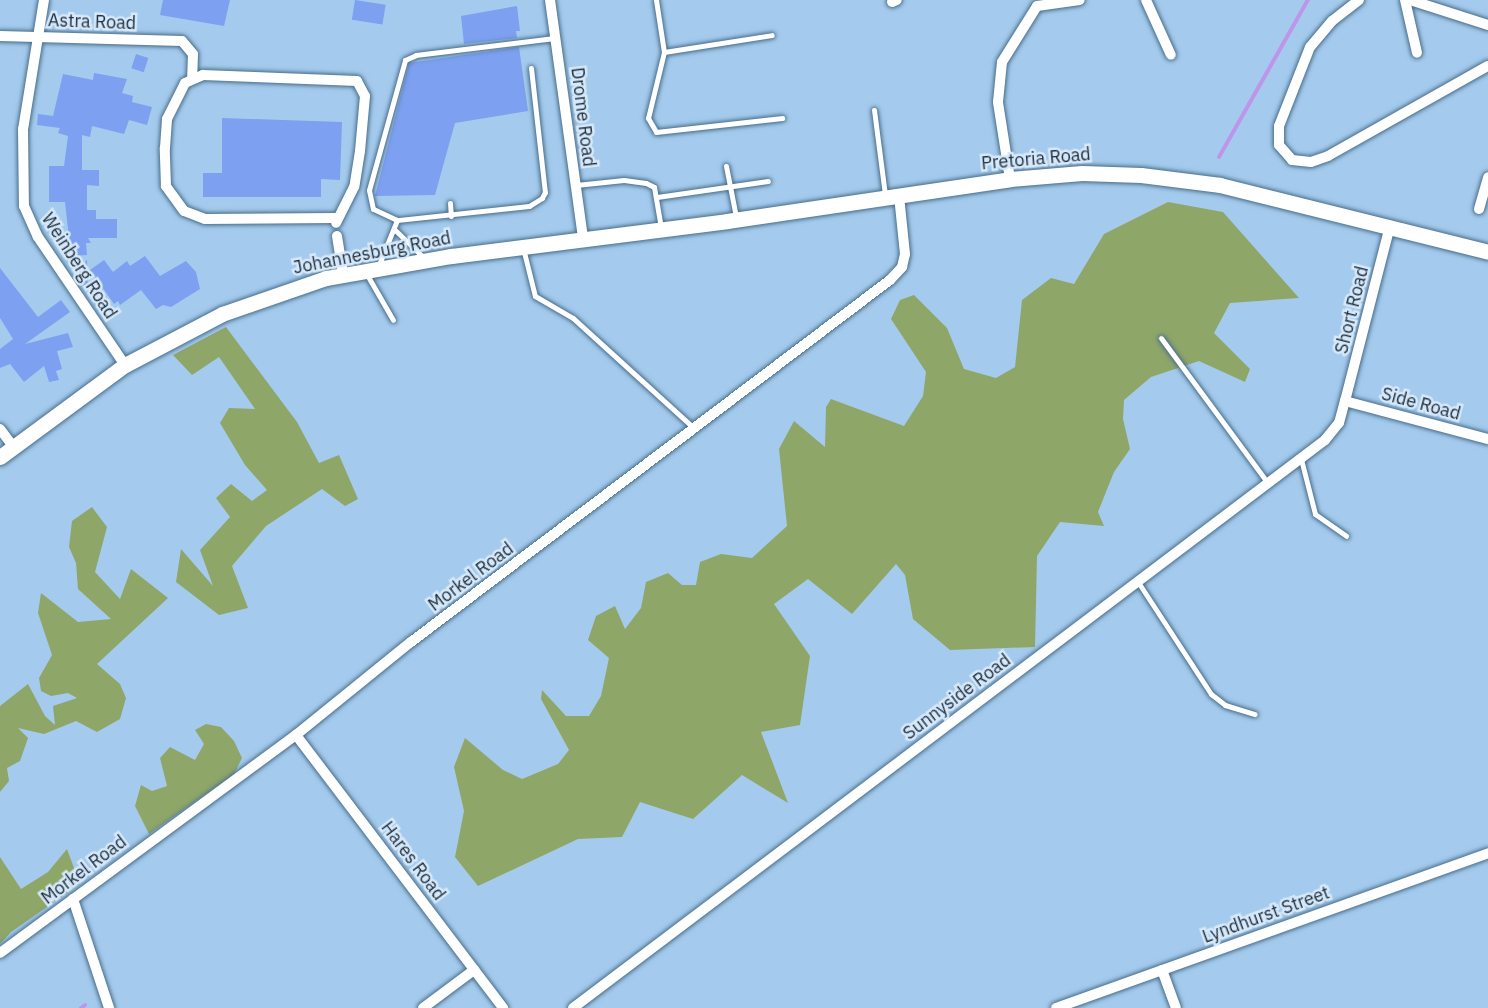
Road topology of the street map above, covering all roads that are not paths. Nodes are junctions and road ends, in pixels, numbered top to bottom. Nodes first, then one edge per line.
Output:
1 (44, 0) edge
2 (550, 0) edge
3 (656, 0) edge
4 (1080, 0) edge
5 (1146, 0) edge
6 (1359, 0) edge
7 (1405, 0) edge
8 (1410, 0) edge
9 (1488, 25) edge
10 (772, 35) dead end
11 (0, 36) edge
12 (37, 37) junction
13 (556, 38) junction
14 (663, 52) junction
15 (1417, 53) dead end
16 (1171, 55) dead end
17 (1488, 66) edge
18 (531, 68) dead end
19 (192, 77) junction
20 (874, 110) dead end
21 (782, 118) dead end
22 (726, 166) dead end
23 (1488, 177) edge
24 (1010, 179) junction
25 (768, 181) dead end
26 (576, 185) junction
27 (730, 188) junction
28 (892, 196) junction
29 (657, 197) junction
30 (450, 203) dead end
31 (1479, 209) dead end
32 (451, 216) junction
33 (397, 220) junction
34 (736, 220) junction
35 (1390, 226) junction
36 (394, 229) junction
37 (661, 229) junction
38 (337, 236) dead end
39 (583, 238) junction
40 (522, 246) junction
41 (1488, 252) edge
42 (426, 260) junction
43 (372, 270) junction
44 (343, 275) junction
45 (393, 321) dead end
46 (1161, 338) dead end
47 (125, 365) junction
48 (1345, 401) junction
49 (0, 429) edge
50 (695, 429) junction
51 (1488, 439) edge
52 (14, 446) junction
53 (0, 457) edge
54 (1301, 459) junction
55 (1268, 483) junction
56 (1346, 536) dead end
57 (1138, 582) junction
58 (1255, 714) dead end
59 (296, 735) junction
60 (1488, 853) edge
61 (73, 899) junction
62 (0, 953) edge
63 (474, 970) junction
64 (1161, 970) junction
65 (110, 1008) edge
66 (423, 1008) edge
67 (503, 1008) edge
68 (573, 1008) edge
69 (1056, 1008) edge
70 (1176, 1008) edge

1 - 12 street, Weinberg Road
2 - 13 street, Drome Road
3 - 14 lane
4 - 24 street
5 - 16 street
6 - 17 street
7 - 15 street
8 - 9 street
10 - 14 lane
11 - 12 street, Astra Road
12 - 19 street, Astra Road
12 - 47 street, Weinberg Road
13 - 26 street, Drome Road
13 - 33 lane
14 - 21 lane
18 - 32 lane
19 - 19 street
20 - 28 lane
22 - 27 lane
23 - 31 street
24 - 28 main road, Pretoria Road
24 - 35 main road, Pretoria Road
25 - 27 lane
26 - 29 lane
26 - 39 street, Drome Road
27 - 29 lane
27 - 34 lane
28 - 34 main road, Pretoria Road
28 - 50 street, Morkel Road
29 - 37 lane
30 - 32 lane
32 - 33 lane
33 - 36 lane
34 - 37 main road, Pretoria Road
35 - 41 main road, Pretoria Road
35 - 48 street, Short Road
36 - 42 lane
36 - 43 lane
37 - 39 main road, Pretoria Road
38 - 44 street
39 - 40 main road, Johannesburg Road
40 - 42 main road, Johannesburg Road
40 - 50 lane
42 - 43 main road, Johannesburg Road
43 - 44 main road, Johannesburg Road
43 - 45 lane
44 - 47 main road, Johannesburg Road
46 - 55 lane
47 - 52 main road, Johannesburg Road
48 - 51 street, Side Road
48 - 54 street, Sunnyside Road
49 - 52 street
50 - 59 street, Morkel Road
52 - 53 main road, Johannesburg Road
54 - 55 street, Sunnyside Road
54 - 56 lane
55 - 57 street, Sunnyside Road
57 - 58 lane
57 - 68 street, Sunnyside Road
59 - 61 street, Morkel Road
59 - 63 street, Hares Road
60 - 64 street, Lyndhurst Street
61 - 62 street, Morkel Road
61 - 65 street
63 - 66 street
63 - 67 street, Hares Road
64 - 69 street, Lyndhurst Street
64 - 70 street

